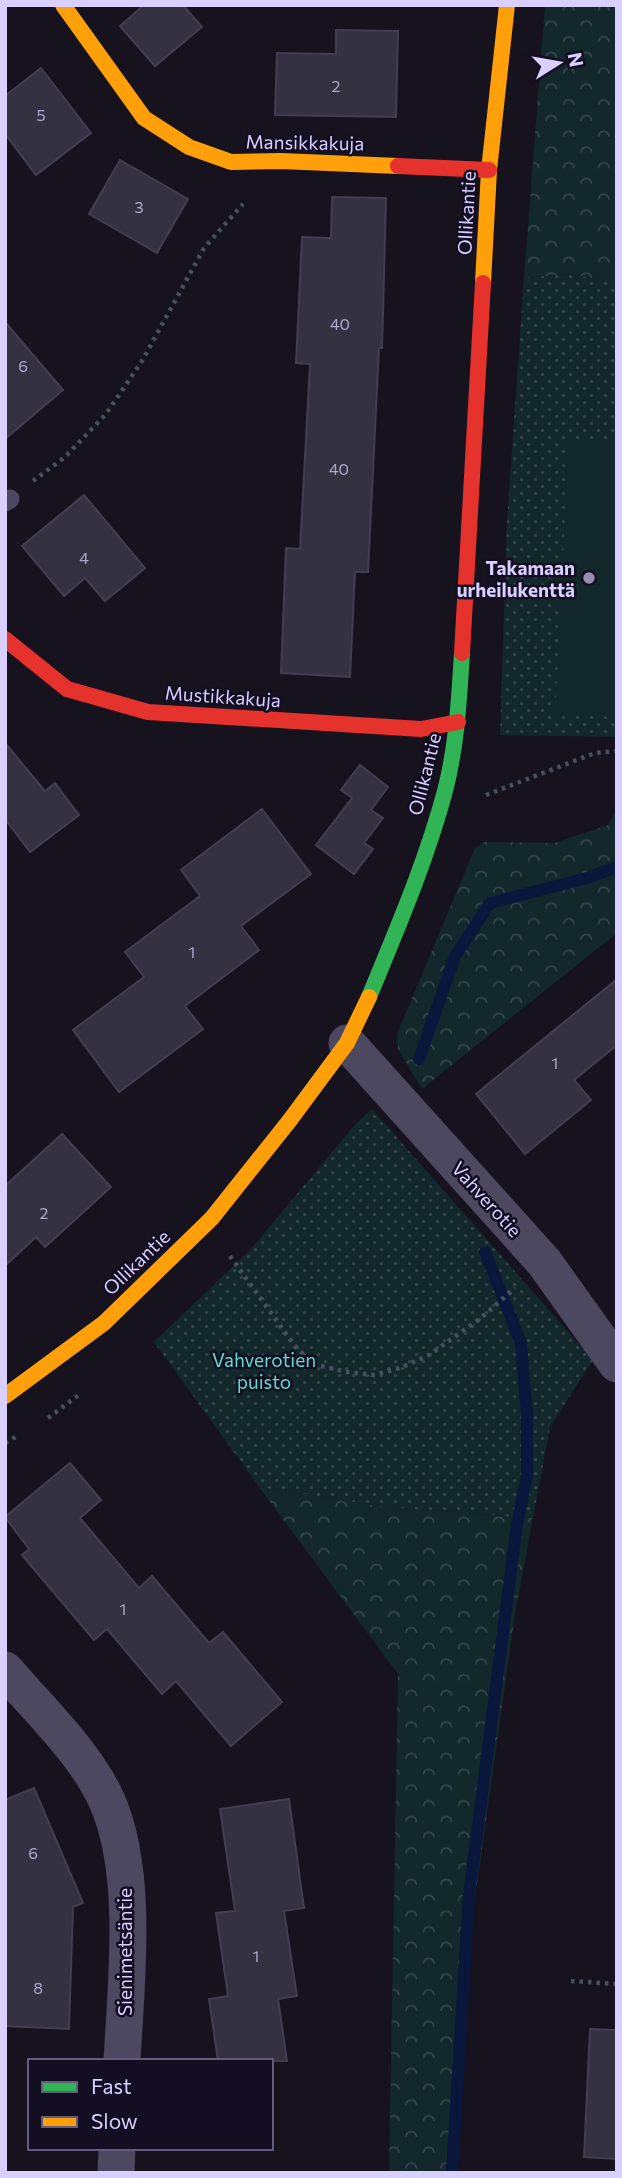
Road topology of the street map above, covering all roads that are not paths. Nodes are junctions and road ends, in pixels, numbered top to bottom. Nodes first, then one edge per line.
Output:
1 (63, 5) edge
2 (507, 5) edge
3 (489, 170) junction
4 (5, 639) edge
5 (458, 722) junction
6 (347, 1043) junction
7 (617, 1364) edge
8 (7, 1392) edge
9 (5, 1670) edge
10 (122, 2059) edge
11 (117, 2150) edge
12 (116, 2173) edge

1 - 3 street, Mansikkakuja
2 - 3 street, Ollikantie
3 - 5 street, Ollikantie
4 - 5 street, Mustikkakuja
5 - 6 street, Ollikantie
6 - 7 street, Vahverotie
6 - 8 street, Ollikantie
9 - 10 street, Sienimetsäntie
11 - 12 street

